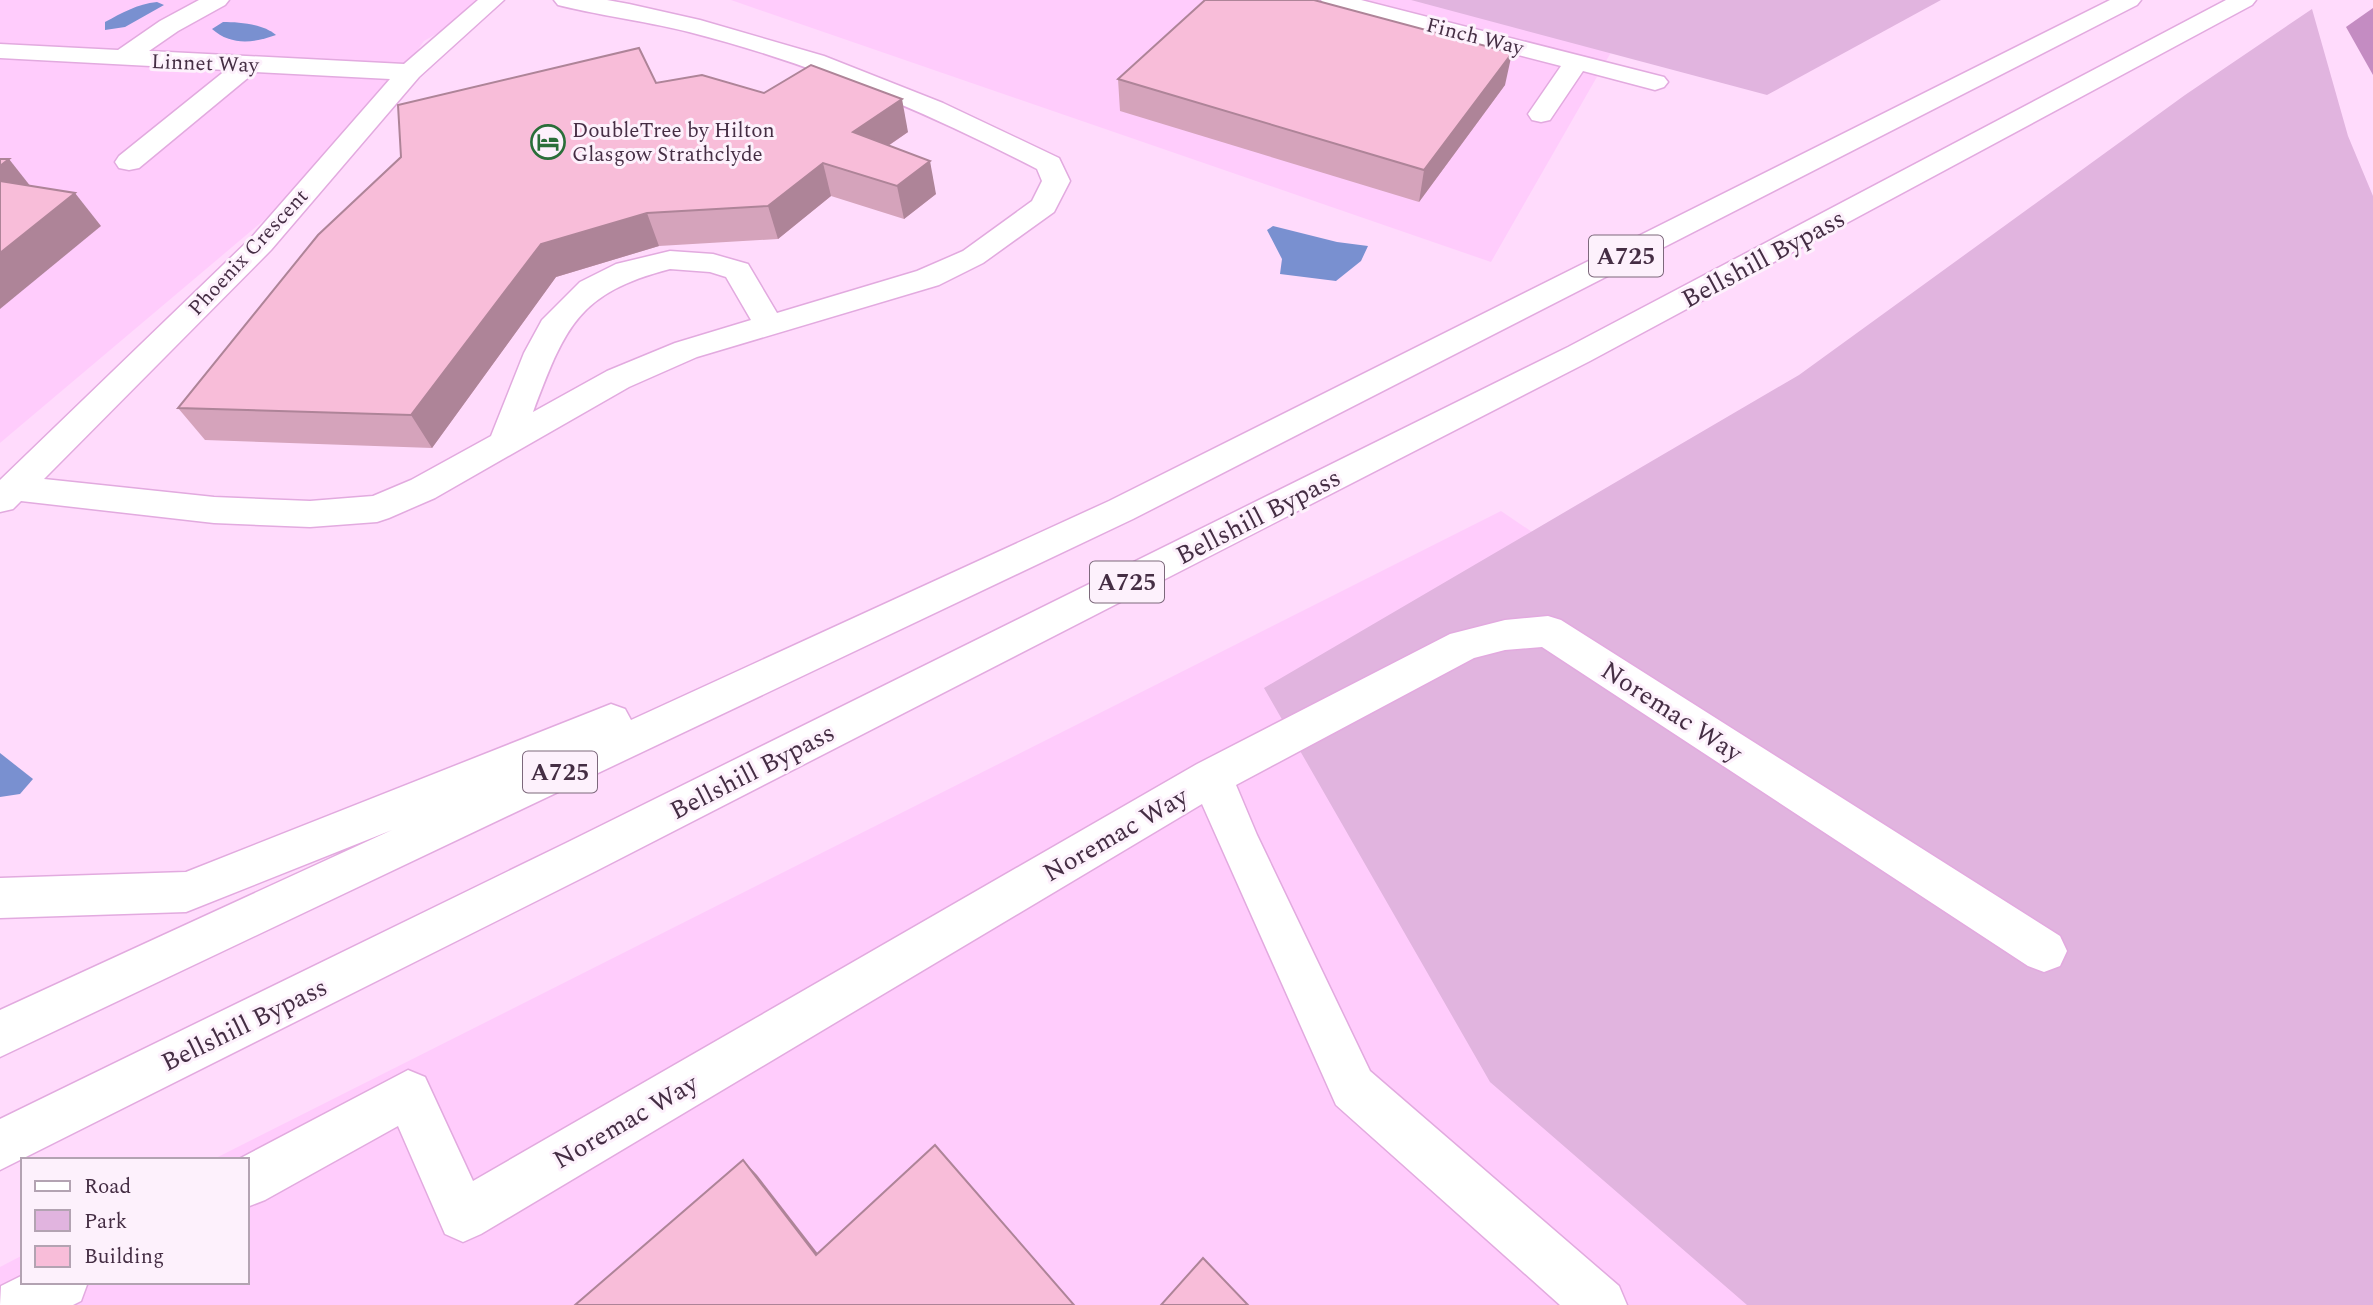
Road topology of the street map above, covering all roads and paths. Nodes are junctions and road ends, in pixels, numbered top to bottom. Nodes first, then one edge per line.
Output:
1 (217, 0) edge
2 (492, 0) edge
3 (566, 0) edge
4 (1333, 0) edge
5 (2129, 0) edge
6 (2244, 0) edge
7 (0, 51) edge
8 (121, 60) junction
9 (1576, 62) junction
10 (249, 64) junction
11 (410, 72) junction
12 (1655, 82) dead end
13 (1541, 114) dead end
14 (129, 162) dead end
15 (768, 323) junction
16 (504, 445) junction
17 (7, 495) edge
18 (1121, 510) junction
19 (1212, 777) junction
20 (0, 898) edge
21 (2044, 951) dead end
22 (0, 1034) edge
23 (0, 1145) edge
24 (248, 1181) edge
25 (58, 1284) edge
26 (20, 1305) edge
27 (1600, 1305) edge

1 - 8 main road
2 - 11 main road, Phoenix Crescent
3 - 15 main road
4 - 9 main road, Finch Way
5 - 18 main road, A725
6 - 23 main road, Bellshill Bypass / A725
7 - 8 main road, Linnet Way
8 - 10 main road, Linnet Way
9 - 12 main road, Finch Way
9 - 13 main road
10 - 11 main road, Linnet Way
10 - 14 main road
11 - 17 main road, Phoenix Crescent
15 - 16 main road
15 - 16 main road
16 - 17 main road
18 - 20 main road
18 - 22 main road, A725
19 - 21 main road, Noremac Way
19 - 24 main road, Noremac Way
19 - 27 main road
25 - 26 main road

